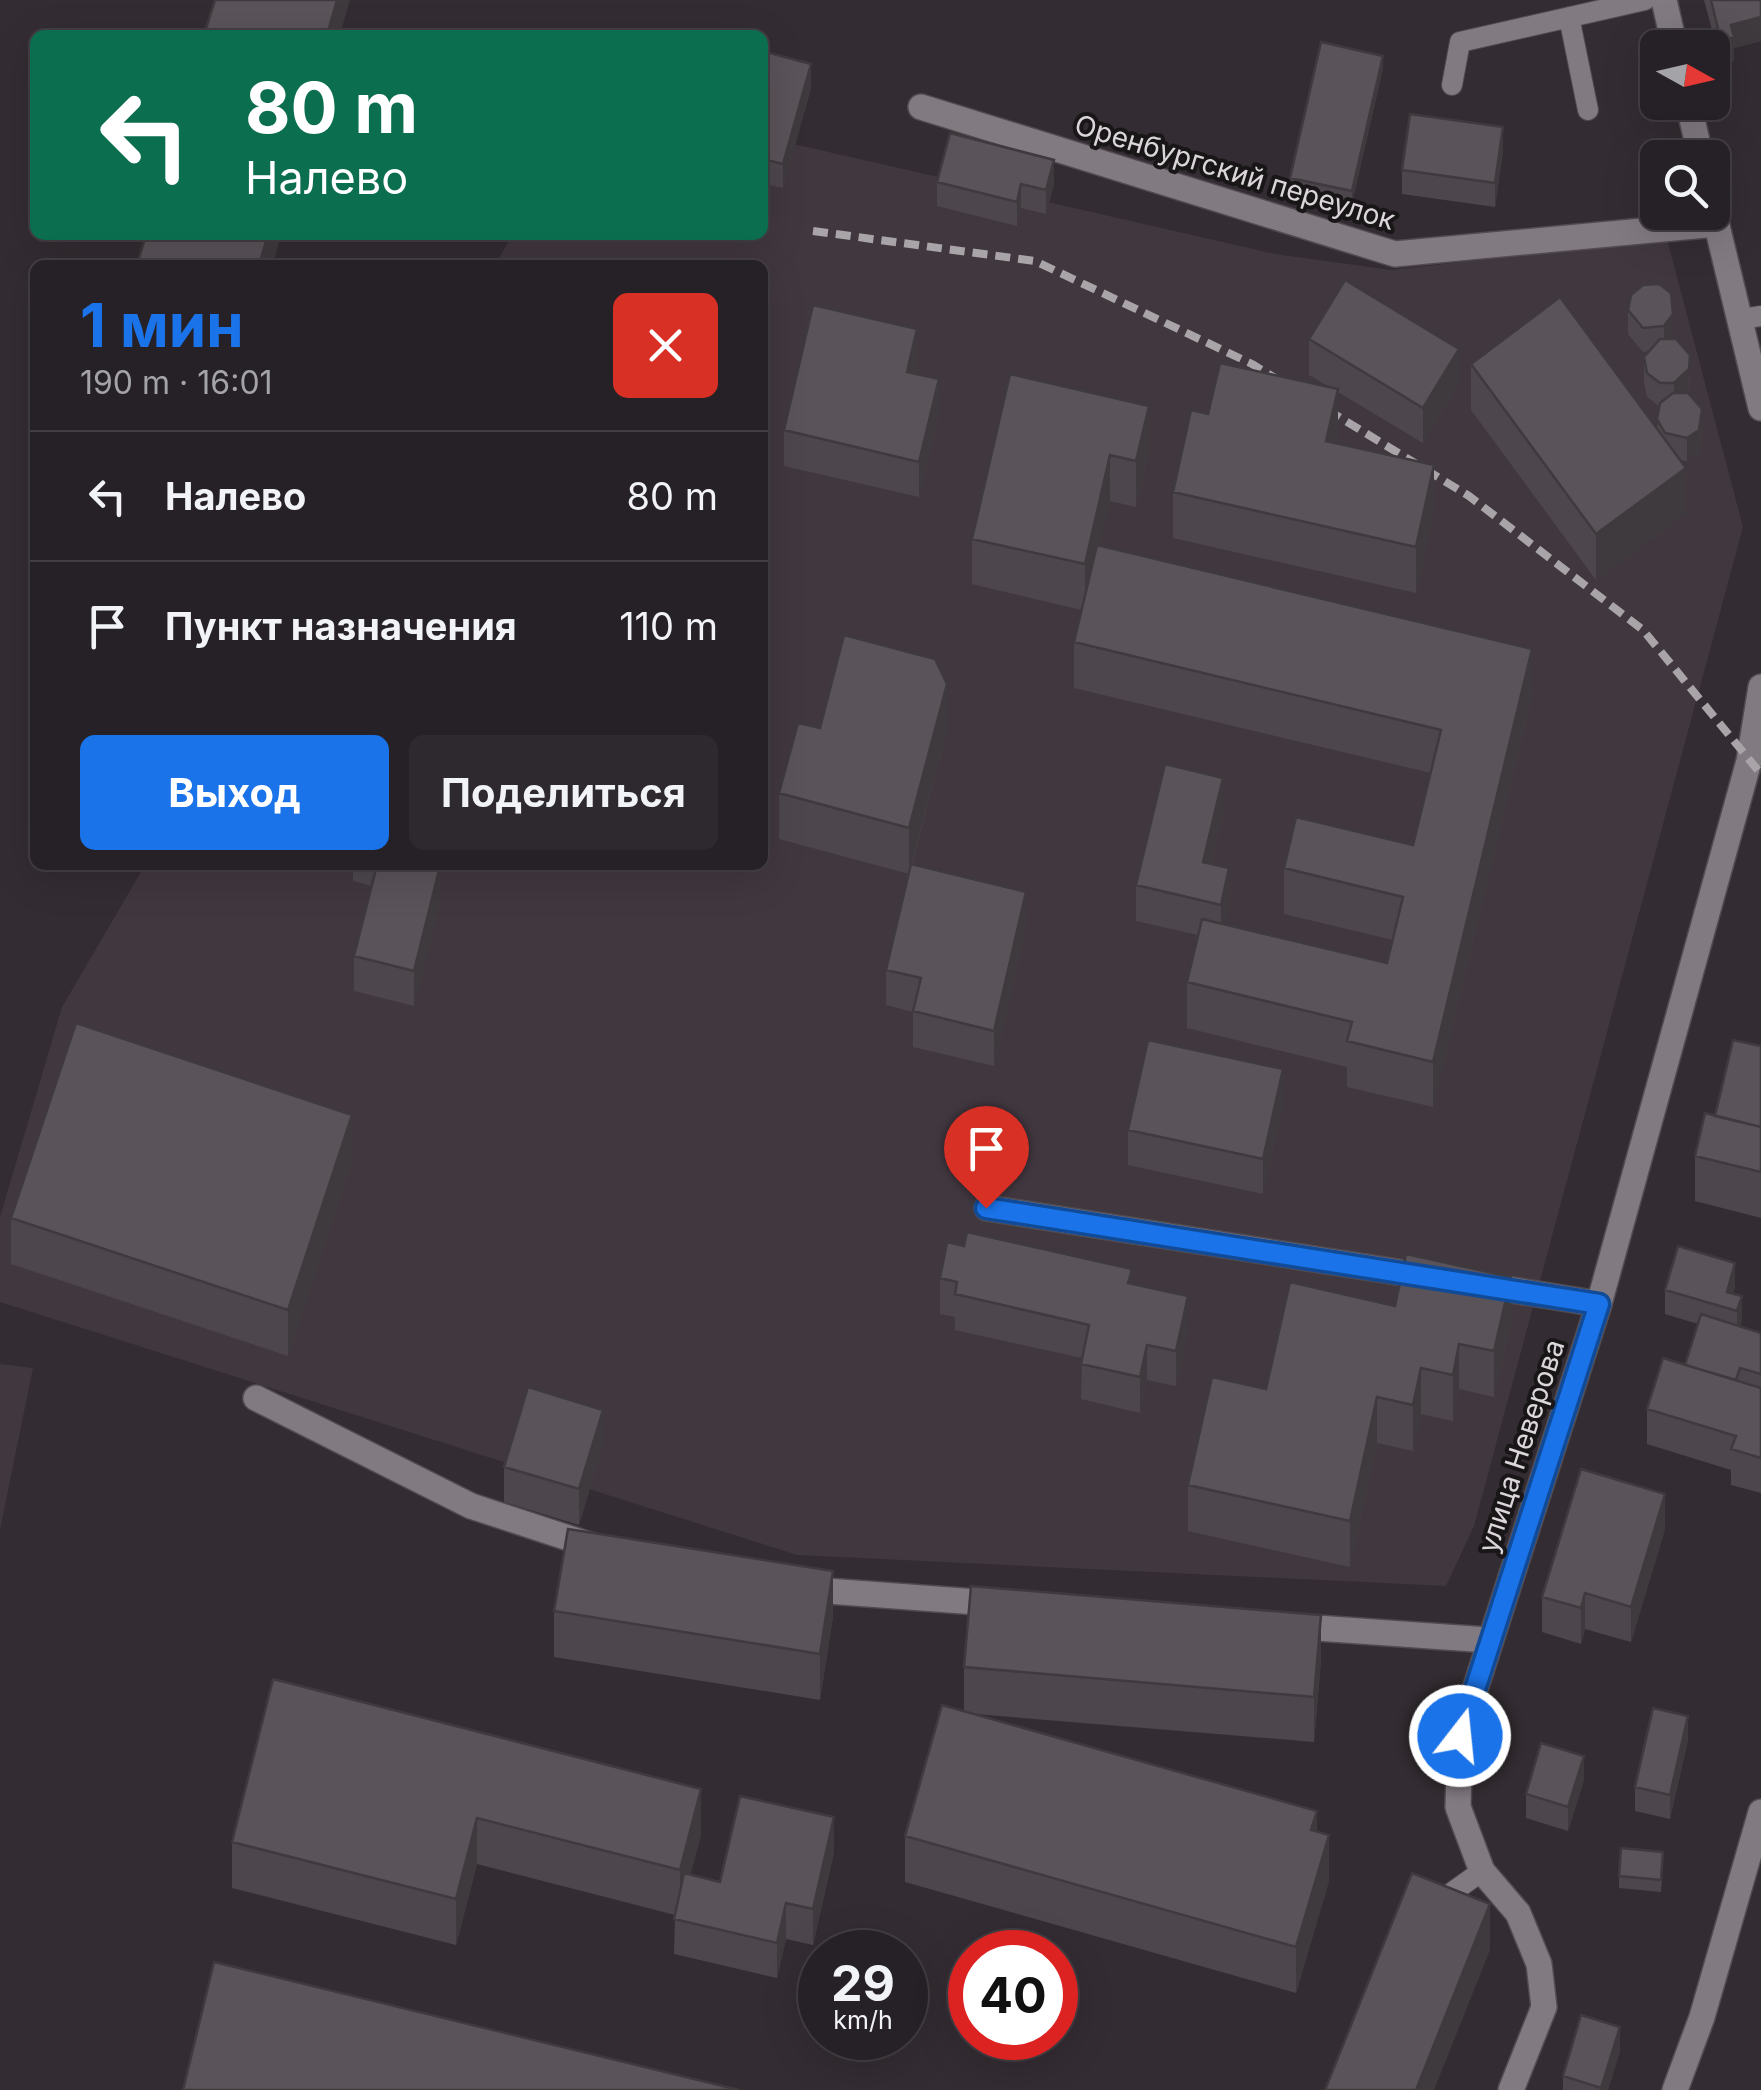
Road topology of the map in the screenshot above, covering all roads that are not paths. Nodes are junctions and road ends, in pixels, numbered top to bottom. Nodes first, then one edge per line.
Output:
1 (1645, 0) edge
2 (1664, 0) edge
3 (1569, 17) junction
4 (1671, 30) edge
5 (1452, 85) dead end
6 (921, 107) dead end
7 (1588, 110) dead end
8 (1640, 224) edge
9 (1720, 230) edge
10 (1751, 317) edge
11 (1761, 408) edge
12 (1761, 686) edge
13 (986, 1208) dead end
14 (1599, 1304) junction
15 (256, 1398) dead end
16 (631, 1558) edge
17 (780, 1588) edge
18 (1035, 1607) edge
19 (1272, 1624) edge
20 (1488, 1640) junction
21 (1761, 1812) edge
22 (1482, 1872) junction
23 (1418, 1899) edge
24 (1511, 2090) edge
25 (1676, 2090) edge

1 - 3 lane
2 - 4 street
3 - 5 lane
3 - 7 lane
6 - 8 street, Оренбургский переулок
9 - 10 street
10 - 11 street
12 - 14 street, улица Неверова
13 - 14 street
14 - 20 street, улица Неверова
15 - 16 street
17 - 18 street
19 - 20 street
20 - 22 street, улица Неверова
21 - 25 street
22 - 23 lane
22 - 24 street, улица Неверова

